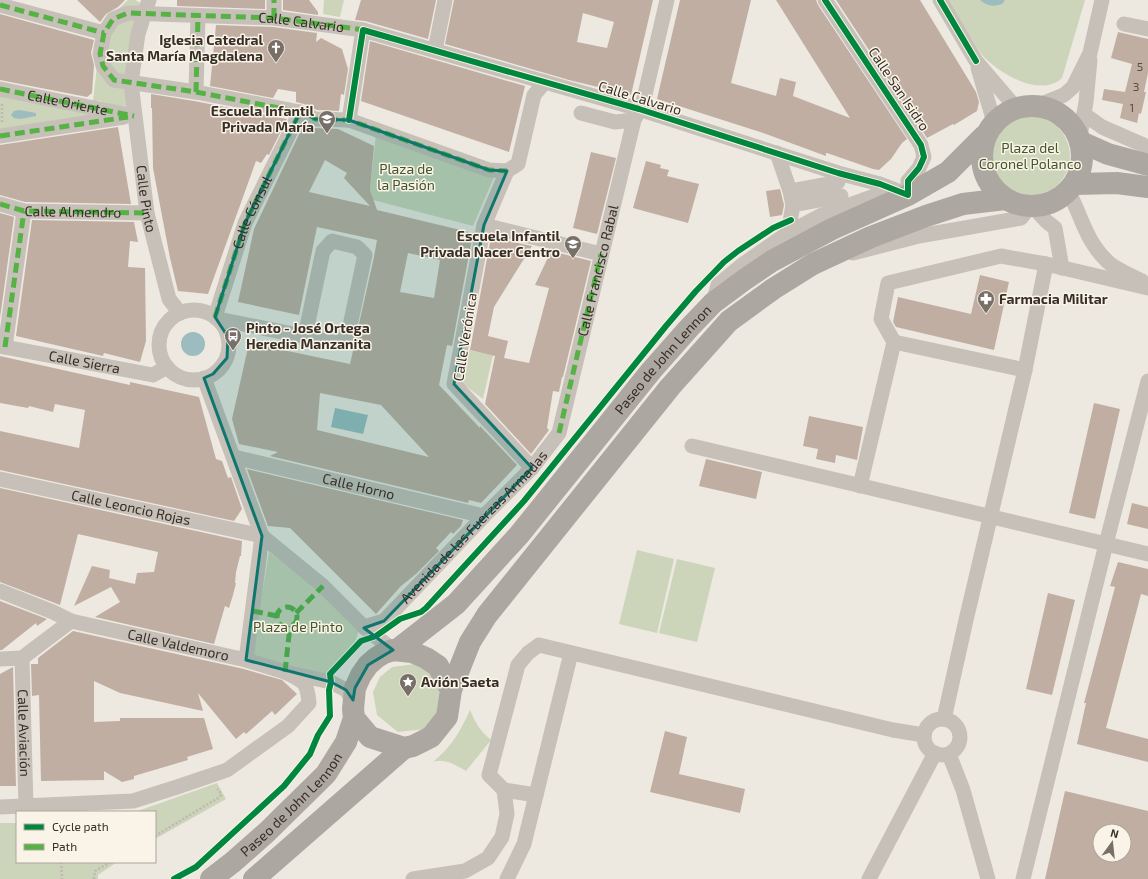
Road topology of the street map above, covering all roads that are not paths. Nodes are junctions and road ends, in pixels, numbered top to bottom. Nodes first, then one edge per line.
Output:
1 (274, 0) edge
2 (445, 0) edge
3 (668, 0) edge
4 (825, 0) edge
5 (940, 0) edge
6 (1102, 0) edge
7 (0, 4) edge
8 (146, 10) edge
9 (198, 16) junction
10 (274, 18) junction
11 (1124, 24) dead end
12 (1148, 29) edge
13 (363, 30) junction
14 (104, 33) junction
15 (435, 50) junction
16 (1090, 52) junction
17 (976, 61) junction
18 (131, 81) junction
19 (544, 82) junction
20 (1, 89) edge
21 (196, 92) junction
22 (1039, 105) junction
23 (1016, 108) junction
24 (300, 112) junction
25 (581, 114) dead end
26 (1084, 114) junction
27 (637, 115) junction
28 (134, 116) junction
29 (350, 120) junction
30 (989, 129) junction
31 (1, 136) edge
32 (1080, 139) junction
33 (1148, 147) edge
34 (777, 153) junction
35 (1148, 165) edge
36 (507, 171) junction
37 (1148, 186) edge
38 (1072, 188) junction
39 (840, 189) junction
40 (901, 199) junction
41 (1005, 199) junction
42 (0, 204) edge
43 (1032, 207) junction
44 (24, 211) junction
45 (791, 212) junction
46 (147, 213) junction
47 (484, 225) junction
48 (601, 254) junction
49 (813, 264) junction
50 (1046, 264) junction
51 (1062, 268) junction
52 (1148, 284) edge
53 (1148, 288) edge
54 (714, 303) junction
55 (180, 313) junction
56 (217, 318) junction
57 (305, 336) junction
58 (894, 342) junction
59 (3, 346) edge
60 (167, 367) junction
61 (1025, 370) junction
62 (204, 378) junction
63 (1148, 381) edge
64 (559, 433) joint
65 (692, 446) dead end
66 (234, 457) junction
67 (532, 468) junction
68 (0, 479) edge
69 (860, 486) junction
70 (484, 516) junction
71 (991, 516) junction
72 (262, 536) junction
73 (1106, 544) junction
74 (1148, 554) edge
75 (0, 591) edge
76 (71, 621) junction
77 (364, 627) junction
78 (395, 650) junction
79 (571, 653) junction
80 (22, 658) junction
81 (0, 659) edge
82 (246, 660) junction
83 (285, 672) junction
84 (451, 690) junction
85 (354, 709) junction
86 (944, 720) junction
87 (924, 735) junction
88 (404, 748) junction
89 (942, 754) junction
90 (504, 790) junction
91 (536, 795) junction
92 (0, 807) edge
93 (26, 807) junction
94 (211, 879) edge
95 (254, 879) edge
96 (413, 879) edge
97 (507, 879) edge
98 (869, 879) edge
99 (988, 879) edge
100 (1023, 879) edge

1 - 10 street
2 - 15 street
3 - 27 street, Calle Francisco Rabal
4 - 40 street, Calle San Isidro
5 - 17 street
6 - 16 street
7 - 14 street
8 - 9 street, Calle Calvario
8 - 14 street, Calle Calvario
8 - 18 street, Calle Pinto
9 - 10 street, Calle Calvario
9 - 21 street
10 - 13 street, Calle Calvario
11 - 12 street
13 - 15 street, Calle Calvario
13 - 29 street
14 - 18 street
15 - 19 street, Calle Calvario
16 - 22 street
16 - 26 street
17 - 23 street
17 - 30 street
18 - 21 street
18 - 28 street, Calle Pinto
19 - 27 street, Calle Calvario
19 - 36 street
20 - 28 street, Calle Oriente
21 - 24 street
22 - 23 highway
22 - 32 highway
23 - 30 highway
24 - 29 street
24 - 56 street, Calle Cónsul
25 - 27 street
26 - 32 street
26 - 33 street
27 - 34 street, Calle Calvario
27 - 48 street, Calle Francisco Rabal
28 - 31 street
28 - 46 street, Calle Pinto
29 - 36 street
30 - 40 highway, Paseo de John Lennon
30 - 41 highway
32 - 35 highway
32 - 38 highway
34 - 39 street, Calle Calvario
34 - 45 street
36 - 47 street
37 - 38 highway
38 - 43 highway
38 - 52 street
39 - 40 street
39 - 40 street, Calle Calvario
39 - 45 street
39 - 45 street
40 - 54 highway, Paseo de John Lennon
41 - 43 highway
41 - 49 highway, Paseo de John Lennon
42 - 44 street, Calle Almendro
43 - 49 street
43 - 51 street
44 - 46 street, Calle Almendro
44 - 59 street
45 - 54 street
46 - 55 street, Calle Pinto
47 - 48 street
47 - 67 street, Calle Verónica
48 - 64 street, Calle Francisco Rabal
49 - 84 highway, Paseo de John Lennon
50 - 51 street
50 - 58 street
50 - 61 street
51 - 53 street
54 - 78 highway, Paseo de John Lennon
55 - 56 street
55 - 60 street
56 - 57 street
56 - 62 street
57 - 57 street
58 - 61 street
58 - 69 street
59 - 60 street, Calle Sierra
60 - 62 street
61 - 71 street
62 - 66 street
63 - 73 street
64 - 67 street, Avenida de las Fuerzas Armadas
65 - 69 street
66 - 70 street, Calle Horno
66 - 72 street
67 - 70 street, Avenida de las Fuerzas Armadas
68 - 72 street, Calle Leoncio Rojas
69 - 71 street
70 - 77 street, Avenida de las Fuerzas Armadas
71 - 73 street
71 - 86 street
72 - 77 street
72 - 82 street
73 - 74 street
73 - 100 street
75 - 76 street, Calle Valdemoro
76 - 80 street
76 - 82 street, Calle Valdemoro
77 - 78 street
78 - 84 highway
78 - 85 highway
79 - 87 street
79 - 90 street
79 - 91 street
80 - 81 street
80 - 93 street, Calle Aviación
82 - 83 street, Calle Valdemoro
83 - 85 street, Calle Valdemoro
83 - 93 street
84 - 88 highway
85 - 88 highway
85 - 94 highway, Paseo de John Lennon
86 - 87 street
86 - 89 street
87 - 89 street
88 - 95 highway, Paseo de John Lennon
89 - 98 street
89 - 99 street
90 - 91 street
90 - 96 street
91 - 97 street
92 - 93 street

